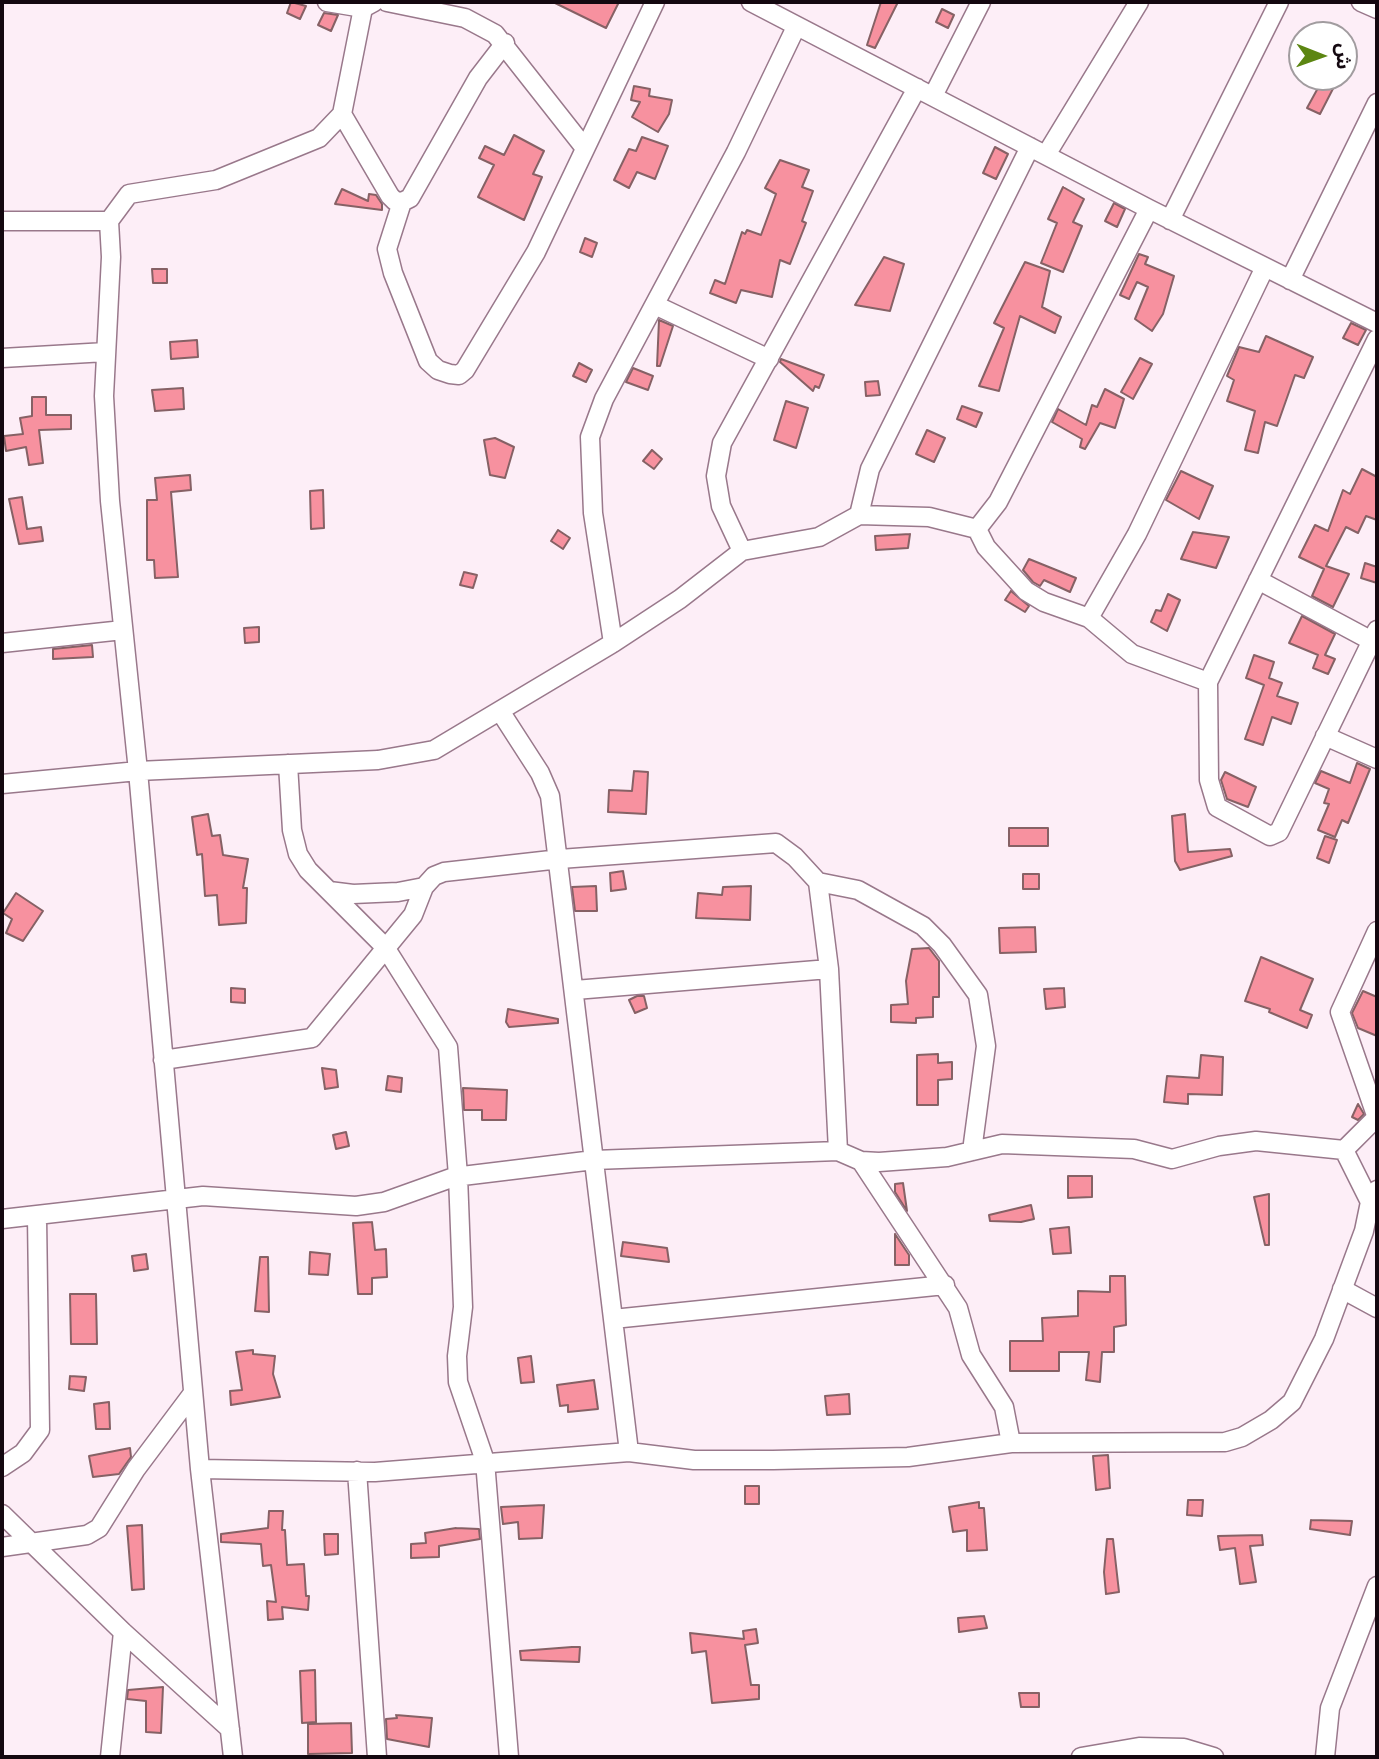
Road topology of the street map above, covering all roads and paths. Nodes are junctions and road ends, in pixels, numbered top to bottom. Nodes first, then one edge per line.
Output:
1 (327, 2) edge
2 (387, 2) edge
3 (655, 2) edge
4 (751, 2) edge
5 (981, 2) edge
6 (1139, 2) edge
7 (1279, 2) edge
8 (1360, 2) edge
9 (369, 5) edge
10 (1377, 9) edge
11 (796, 27) junction
12 (505, 43) junction
13 (925, 92) junction
14 (1377, 103) edge
15 (342, 114) junction
16 (584, 146) junction
17 (1038, 151) junction
18 (402, 202) junction
19 (1149, 209) junction
20 (109, 220) junction
21 (1170, 220) junction
22 (2, 221) edge
23 (1265, 267) junction
24 (1290, 280) junction
25 (655, 305) junction
26 (1377, 323) edge
27 (1377, 339) edge
28 (106, 352) junction
29 (2, 358) edge
30 (769, 359) junction
31 (859, 515) junction
32 (976, 529) junction
33 (742, 551) junction
34 (1258, 580) junction
35 (1089, 618) junction
36 (123, 630) junction
37 (1374, 635) edge
38 (2, 643) edge
39 (613, 643) junction
40 (1209, 682) junction
41 (500, 711) junction
42 (1325, 736) junction
43 (1377, 759) edge
44 (288, 764) junction
45 (138, 771) junction
46 (2, 784) edge
47 (560, 859) junction
48 (818, 882) junction
49 (424, 887) junction
50 (329, 891) junction
51 (1377, 931) edge
52 (385, 947) junction
53 (829, 969) junction
54 (575, 990) junction
55 (163, 1060) junction
56 (1377, 1117) edge
57 (972, 1150) junction
58 (1344, 1150) junction
59 (838, 1151) junction
60 (594, 1160) junction
61 (861, 1161) junction
62 (458, 1176) junction
63 (1373, 1196) edge
64 (176, 1200) junction
65 (37, 1217) junction
66 (2, 1219) edge
67 (945, 1285) junction
68 (1342, 1289) junction
69 (1377, 1308) edge
70 (613, 1319) junction
71 (193, 1393) junction
72 (1011, 1443) junction
73 (629, 1452) junction
74 (485, 1461) junction
75 (2, 1467) edge
76 (200, 1469) junction
77 (357, 1471) junction
78 (2, 1514) edge
79 (36, 1545) junction
80 (2, 1547) edge
81 (1377, 1586) edge
82 (123, 1633) junction
83 (230, 1730) junction
84 (110, 1757) edge
85 (233, 1757) edge
86 (377, 1757) edge
87 (509, 1757) edge
88 (1082, 1757) edge
89 (1214, 1757) edge
90 (1325, 1757) edge

1 - 9 street
2 - 12 street
3 - 16 street
4 - 11 street
5 - 13 street
6 - 17 street
7 - 21 street
8 - 10 street
9 - 15 street
11 - 13 street
11 - 25 street
12 - 16 street
12 - 18 street
13 - 17 street
13 - 30 street
14 - 24 street
15 - 18 street
15 - 20 street
16 - 18 street
17 - 19 street
17 - 31 street
19 - 21 street
19 - 32 street
20 - 22 street
20 - 28 street
21 - 23 street
23 - 24 street
23 - 35 street
24 - 26 street
25 - 30 street
25 - 39 street
27 - 34 street
28 - 29 street
28 - 36 street
30 - 33 street
31 - 32 street
31 - 33 street
32 - 35 street
33 - 39 street
34 - 37 street
34 - 40 street
35 - 40 street
36 - 38 street
36 - 45 street
37 - 42 street
39 - 41 street
40 - 42 street
41 - 44 street
41 - 47 street
42 - 43 street
44 - 45 street
44 - 50 street
45 - 46 street
45 - 55 street
47 - 48 street
47 - 49 street
47 - 54 street
48 - 53 street
48 - 57 street
49 - 50 street
49 - 52 street
50 - 52 street
51 - 56 street
52 - 55 street
52 - 62 street
53 - 54 street
53 - 59 street
54 - 60 street
55 - 64 street
56 - 58 street
57 - 58 street
57 - 61 street
58 - 63 street
59 - 60 street
59 - 61 street
60 - 62 street
60 - 70 street
61 - 67 street
62 - 64 street
62 - 74 street
63 - 68 street
64 - 65 street
64 - 71 street
65 - 66 street
65 - 75 street
67 - 70 street
67 - 72 street
68 - 69 street
68 - 72 street
70 - 73 street
71 - 76 street
71 - 79 street
72 - 73 street
73 - 74 street
74 - 77 street
74 - 87 street
76 - 77 street
76 - 83 street
77 - 86 street
78 - 79 street
79 - 80 street
79 - 82 street
81 - 90 street
82 - 83 street
82 - 84 street
83 - 85 street
88 - 89 street

